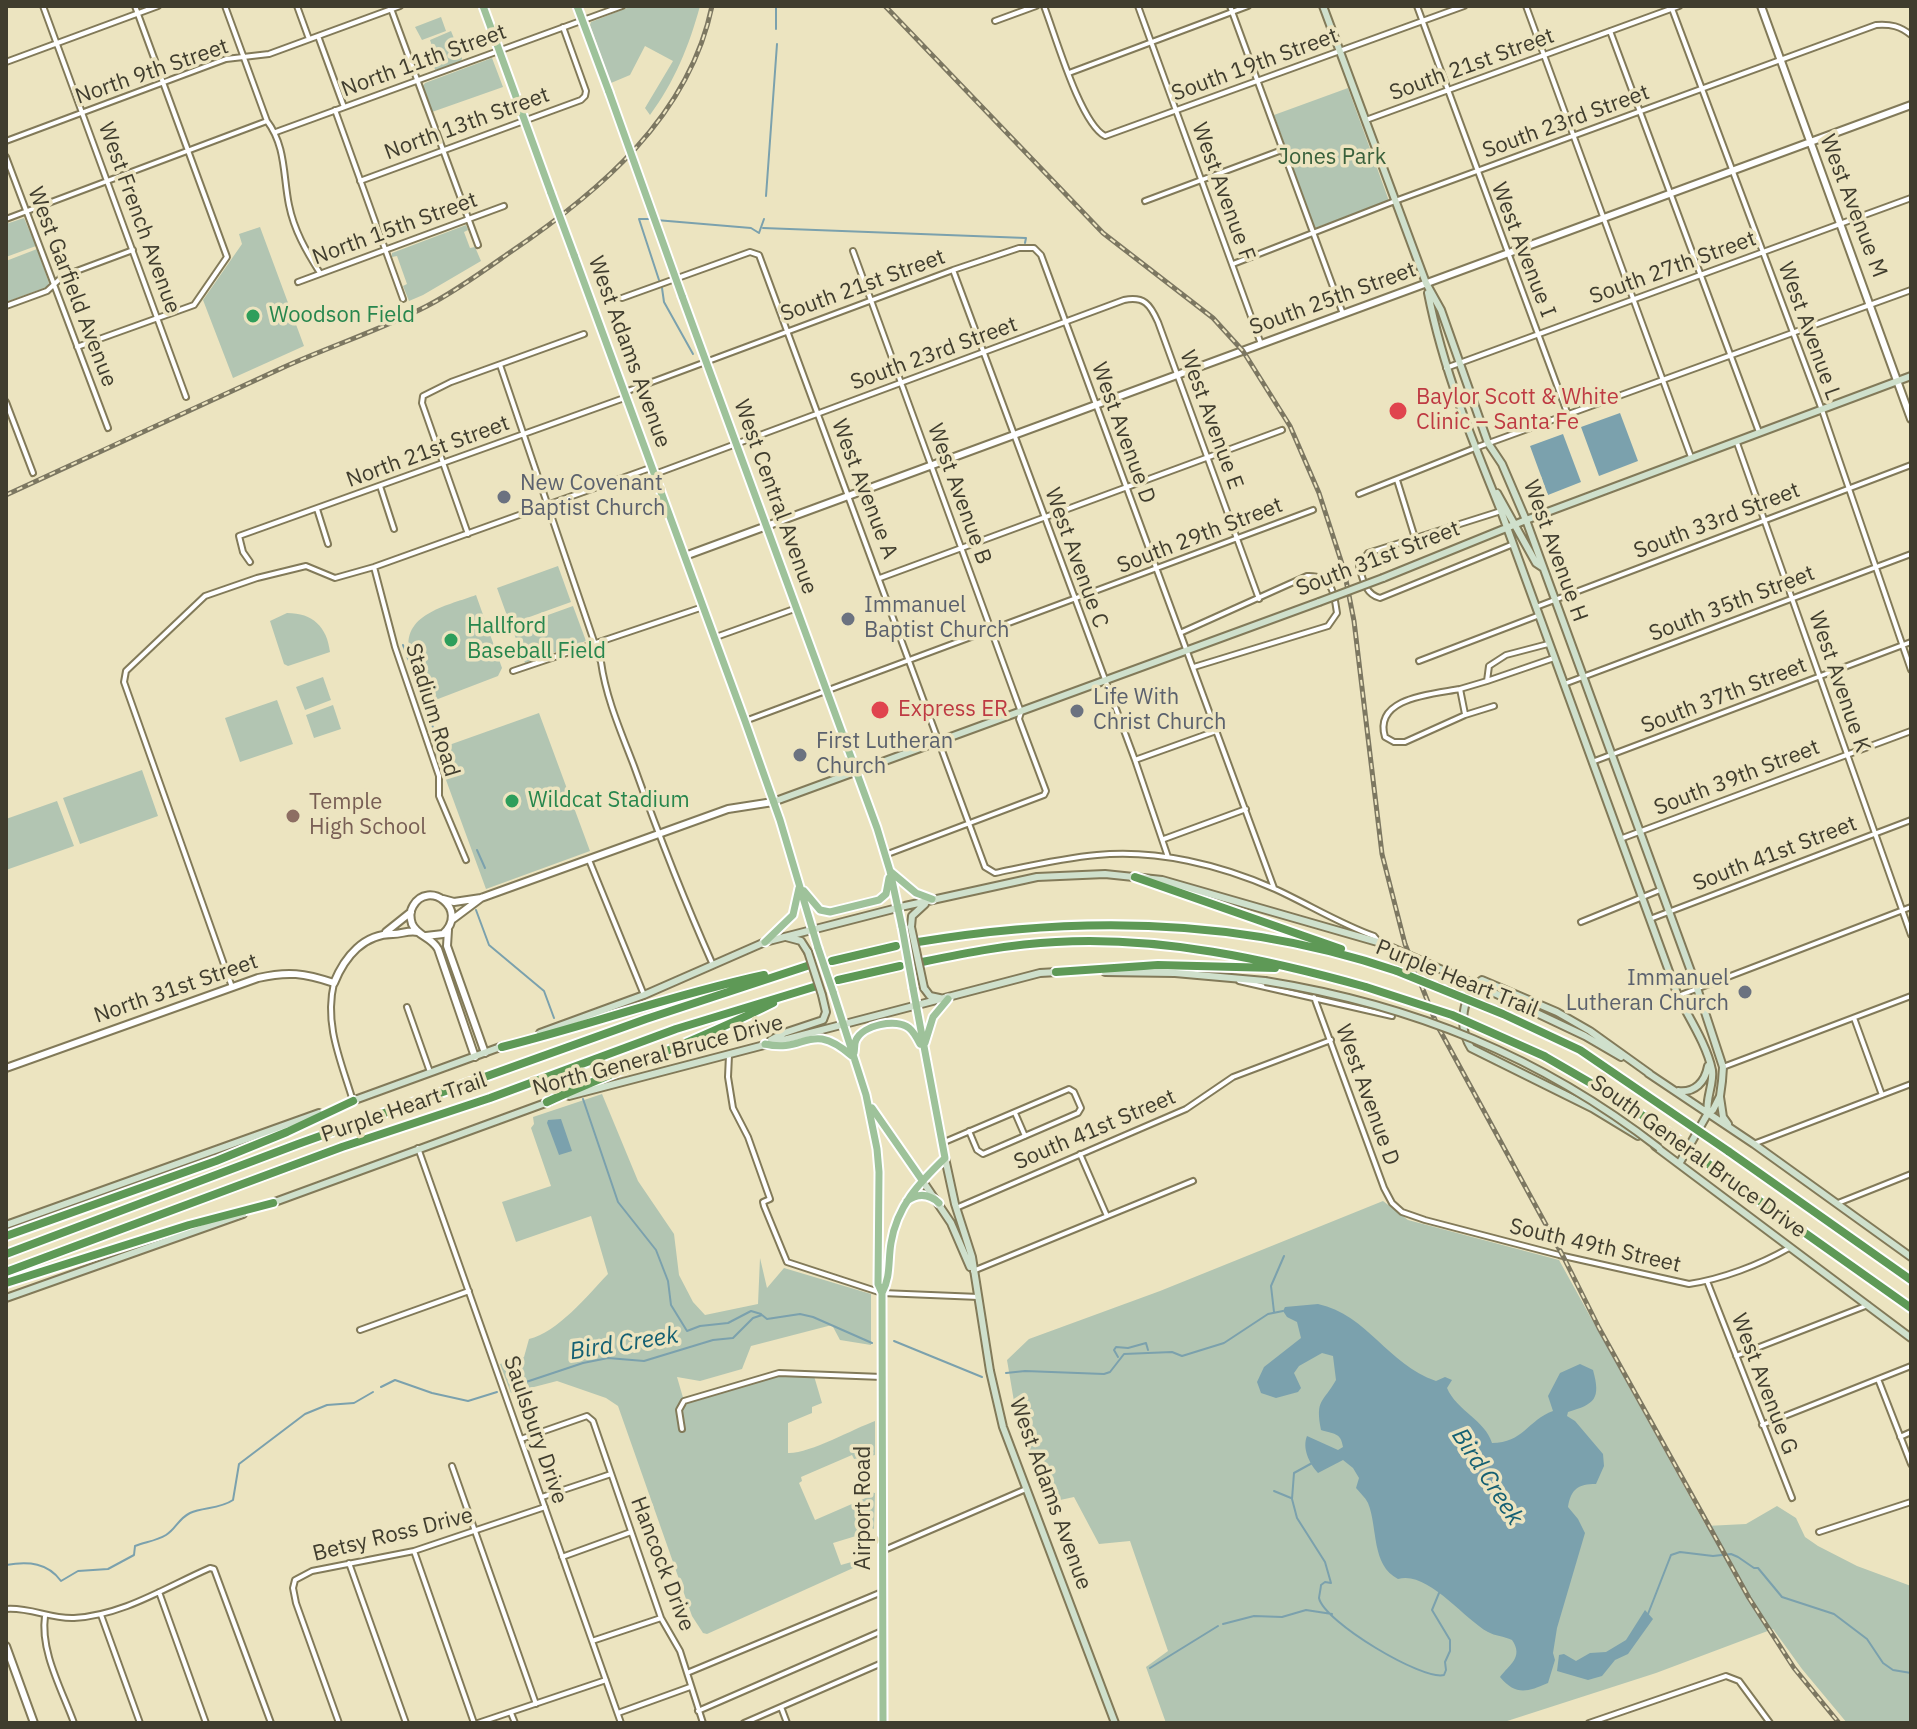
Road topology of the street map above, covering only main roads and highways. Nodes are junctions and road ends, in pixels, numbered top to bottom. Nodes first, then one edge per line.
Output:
1 (483, 6) edge
2 (577, 6) edge
3 (1323, 6) edge
4 (1426, 283) junction
5 (1911, 376) edge
6 (1488, 480) junction
7 (1526, 520) junction
8 (1515, 525) junction
9 (1506, 529) junction
10 (1542, 567) junction
11 (856, 772) junction
12 (773, 802) junction
13 (890, 871) junction
14 (1135, 877) junction
15 (800, 886) junction
16 (932, 899) junction
17 (897, 908) junction
18 (906, 927) junction
19 (812, 928) junction
20 (785, 937) junction
21 (765, 942) junction
22 (918, 942) dead end
23 (896, 946) dead end
24 (832, 961) dead end
25 (922, 962) dead end
26 (900, 966) dead end
27 (1302, 969) junction
28 (1397, 971) junction
29 (1056, 972) junction
30 (838, 980) dead end
31 (817, 986) dead end
32 (798, 991) junction
33 (948, 999) junction
34 (917, 1008) junction
35 (843, 1025) junction
36 (765, 1044) junction
37 (502, 1047) junction
38 (923, 1049) junction
39 (854, 1058) junction
40 (1708, 1058) junction
41 (1650, 1074) junction
42 (1674, 1091) junction
43 (866, 1095) junction
44 (1720, 1096) junction
45 (353, 1101) junction
46 (547, 1102) junction
47 (1708, 1113) junction
48 (1743, 1137) junction
49 (1659, 1148) junction
50 (945, 1158) junction
51 (1679, 1164) junction
52 (922, 1180) junction
53 (906, 1202) junction
54 (273, 1203) junction
55 (939, 1203) junction
56 (6, 1225) edge
57 (6, 1236) edge
58 (6, 1254) edge
59 (1911, 1257) edge
60 (972, 1271) junction
61 (6, 1272) edge
62 (1911, 1280) edge
63 (6, 1283) edge
64 (882, 1293) junction
65 (6, 1298) edge
66 (1911, 1308) edge
67 (1911, 1338) edge
68 (883, 1723) edge
69 (1115, 1723) edge

1 - 12 main road, West Adams Avenue, bridge
2 - 11 main road, West Central Avenue, bridge
3 - 4 main road, West Avenue H
4 - 6 main road, West Avenue H
4 - 7 main road, West Avenue H
5 - 7 main road, South 31st Street
6 - 8 main road
6 - 9 main road, West Avenue H
7 - 8 main road, South 31st Street
7 - 10 main road, West Avenue H
8 - 9 main road, South 31st Street
8 - 10 main road
9 - 11 main road, South 31st Street, bridge
9 - 40 main road, West Avenue H
10 - 44 main road, West Avenue H
11 - 12 main road
11 - 13 main road, West Central Avenue
12 - 15 main road, Airport Road
13 - 15 main road
13 - 16 main road
13 - 17 main road, West Central Avenue
14 - 16 main road, South General Bruce Drive
14 - 28 highway
14 - 41 main road, South General Bruce Drive, bridge
15 - 19 main road, Airport Road
15 - 21 main road
16 - 17 main road, South General Bruce Drive
16 - 18 main road
17 - 18 main road, West Central Avenue
17 - 19 main road, South General Bruce Drive
18 - 33 main road, bridge
18 - 34 main road, West Central Avenue, bridge
19 - 20 main road
19 - 35 main road, Airport Road, bridge
20 - 21 main road
20 - 36 main road, bridge
21 - 37 main road
22 - 28 highway, Purple Heart Trail
23 - 24 highway
25 - 27 highway, Purple Heart Trail
26 - 30 highway
27 - 29 highway
27 - 66 highway, Purple Heart Trail, bridge
28 - 62 highway, Purple Heart Trail, bridge
29 - 33 main road, South General Bruce Drive
29 - 49 main road, South General Bruce Drive, bridge
31 - 32 highway, Purple Heart Trail
32 - 46 highway
32 - 61 highway, Purple Heart Trail
33 - 34 main road, South General Bruce Drive
33 - 38 main road
34 - 35 main road, North General Bruce Drive
34 - 38 main road, West Adams Avenue
35 - 36 main road, North General Bruce Drive
35 - 39 main road, Airport Road
36 - 39 main road
36 - 46 main road, North General Bruce Drive
37 - 45 main road
37 - 58 highway, Purple Heart Trail
38 - 39 main road
38 - 50 main road, West Adams Avenue
39 - 43 main road, Airport Road
40 - 42 main road
40 - 47 main road, West Avenue H
41 - 42 main road, South General Bruce Drive
41 - 49 main road
42 - 47 main road, South General Bruce Drive
43 - 52 main road, Airport Road
43 - 64 main road, Airport Road
44 - 47 main road, West Avenue H
44 - 48 main road
45 - 56 main road
45 - 57 highway
46 - 54 main road, North General Bruce Drive
47 - 48 main road, South General Bruce Drive
47 - 51 main road, West Avenue H
48 - 59 main road, South General Bruce Drive
49 - 51 main road, South General Bruce Drive
50 - 52 main road, Airport Road
50 - 60 main road, West Adams Avenue
51 - 67 main road, South General Bruce Drive
52 - 53 main road, Airport Road
52 - 55 main road, West Adams Avenue
53 - 55 main road
53 - 64 main road, Airport Road
54 - 63 highway
54 - 65 main road, North General Bruce Drive
55 - 60 main road, West Adams Avenue
60 - 69 main road, West Adams Avenue
64 - 68 main road, Airport Road

